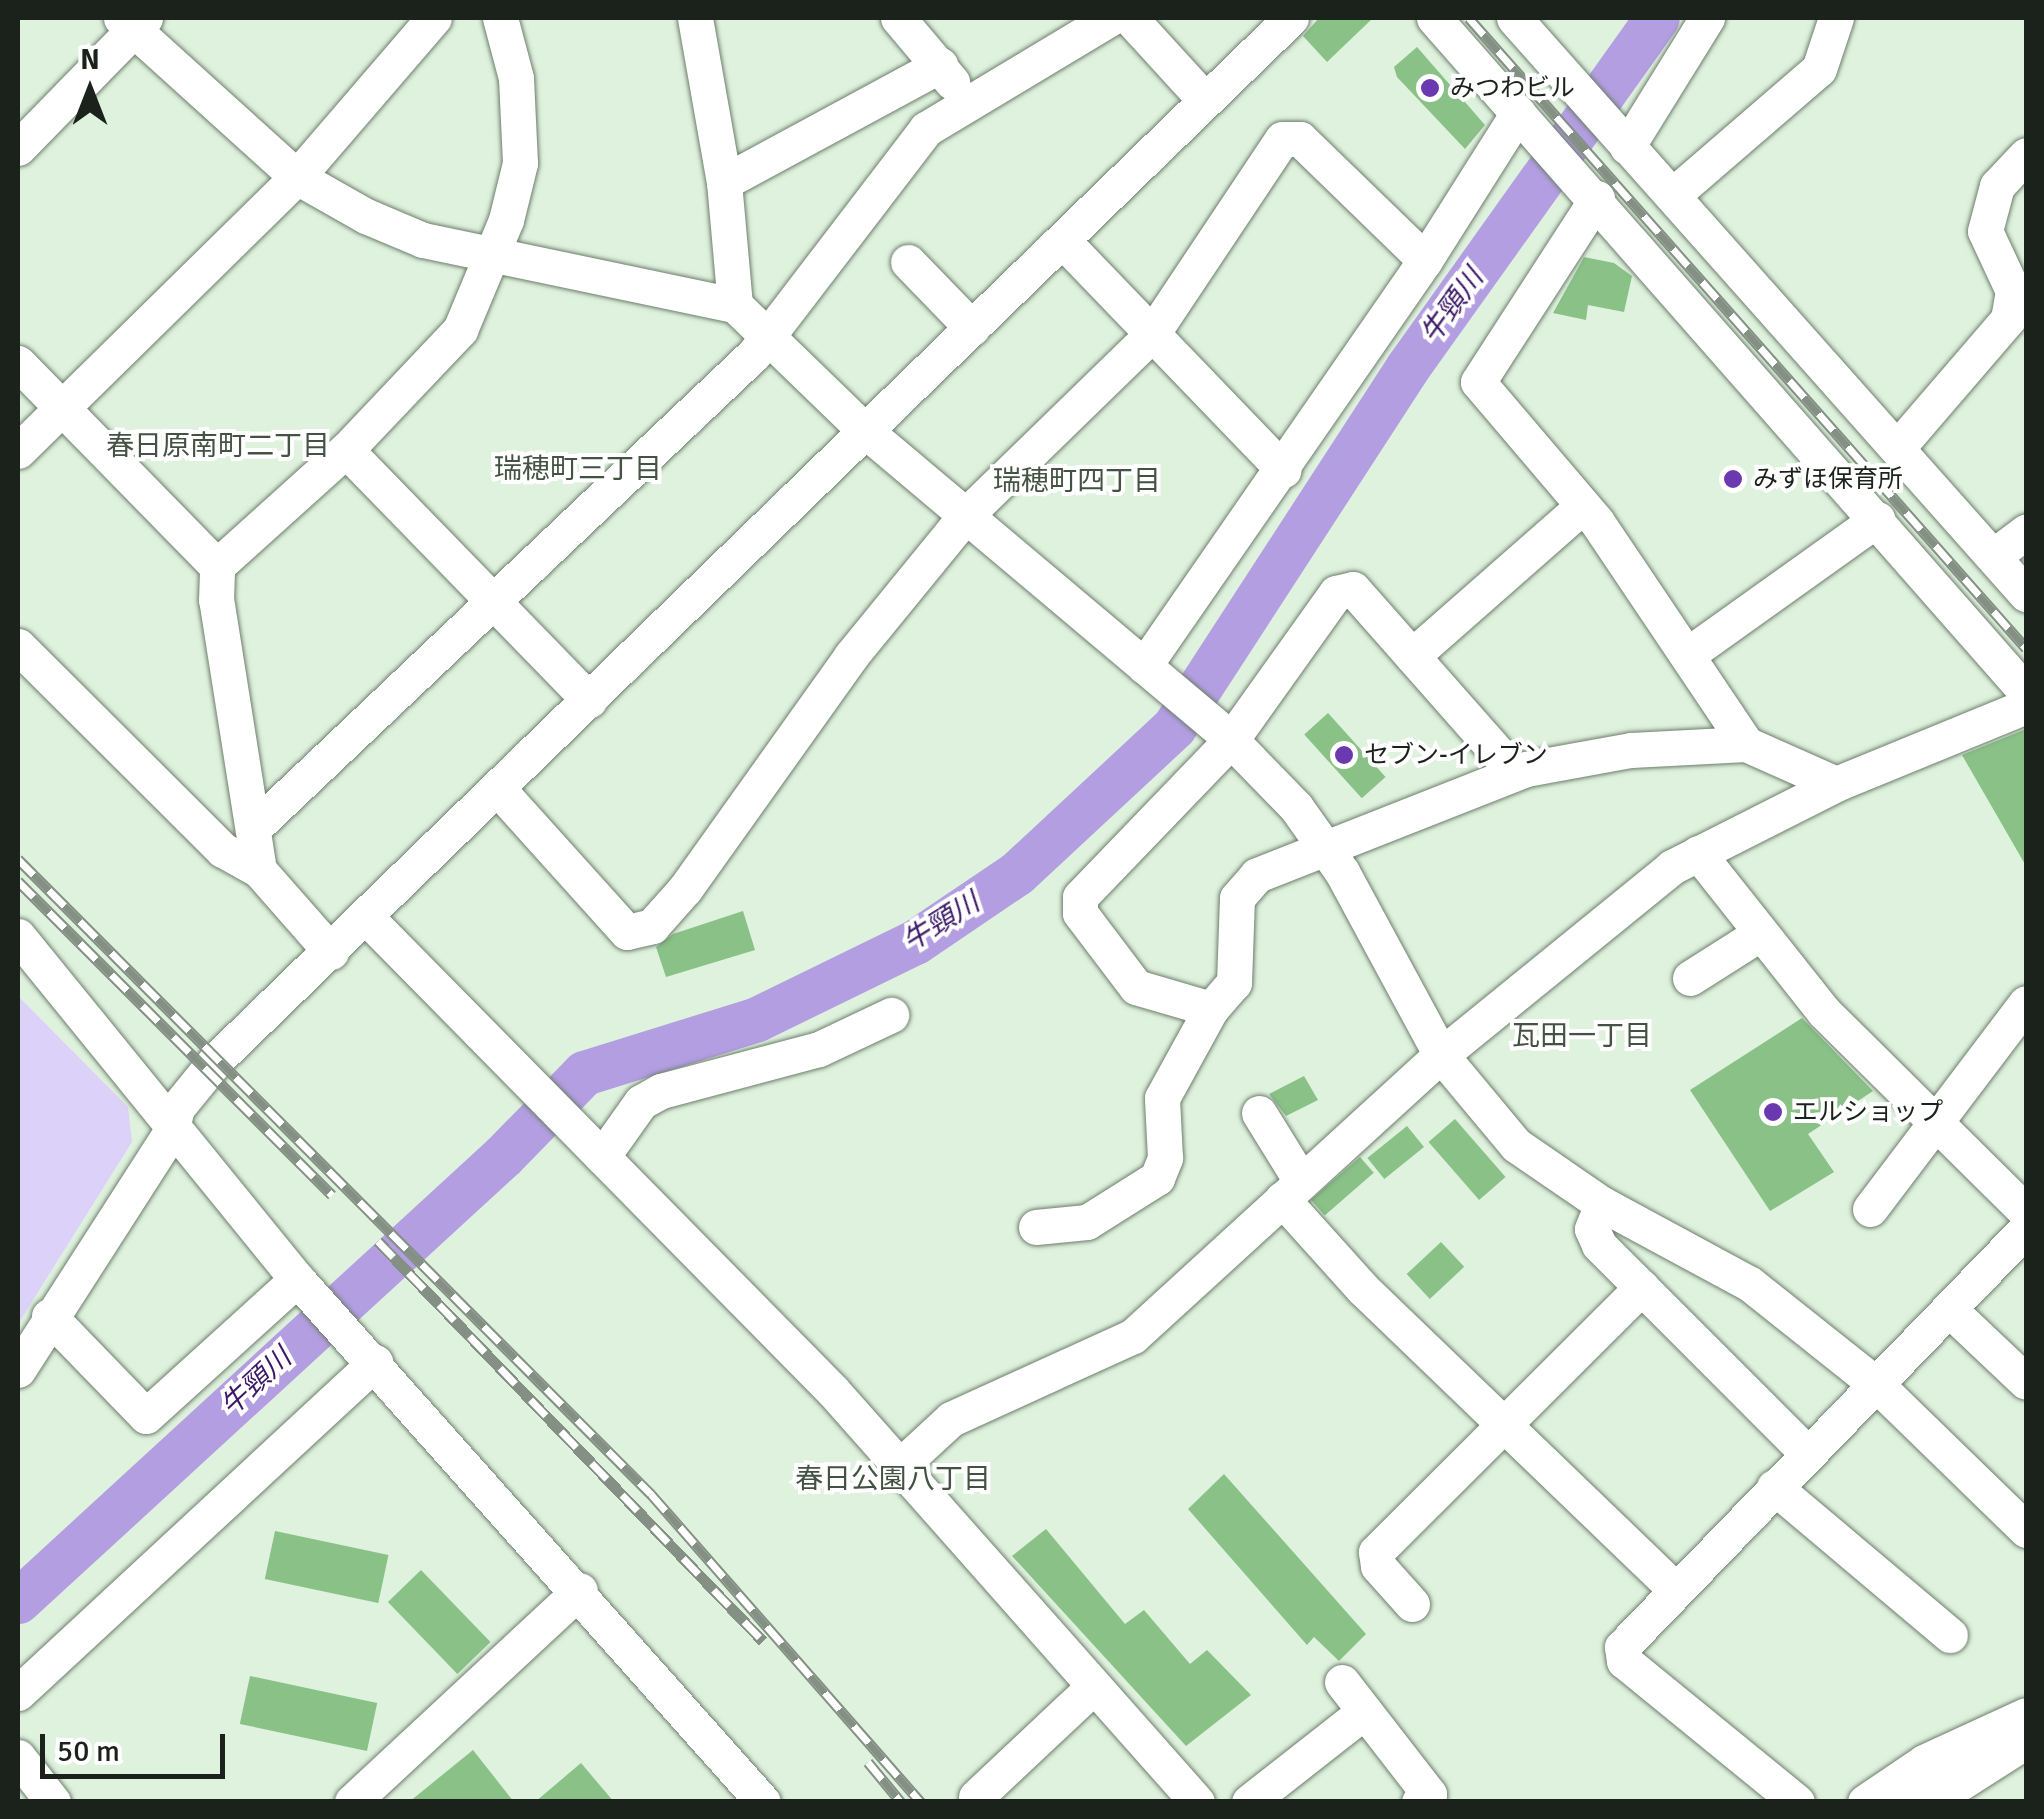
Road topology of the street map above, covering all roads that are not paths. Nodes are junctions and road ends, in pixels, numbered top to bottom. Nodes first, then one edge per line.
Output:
1 (434, 18) edge
2 (500, 18) edge
3 (898, 18) edge
4 (1111, 18) edge
5 (1130, 18) edge
6 (1292, 18) edge
7 (1434, 18) edge
8 (1514, 18) edge
9 (1706, 18) edge
10 (1836, 18) edge
11 (133, 22) edge
12 (702, 22) edge
13 (940, 65) junction
14 (1204, 100) junction
15 (967, 102) junction
16 (1518, 113) junction
17 (1627, 147) junction
18 (18, 148) edge
19 (2026, 155) edge
20 (297, 178) junction
21 (724, 182) junction
22 (1674, 194) junction
23 (1597, 198) junction
24 (1063, 241) junction
25 (490, 255) junction
26 (1425, 260) junction
27 (908, 262) dead end
28 (735, 306) junction
29 (972, 328) junction
30 (769, 333) junction
31 (1152, 334) junction
32 (18, 363) edge
33 (61, 408) junction
34 (863, 429) junction
35 (1898, 446) junction
36 (346, 450) junction
37 (18, 451) edge
38 (1283, 470) junction
39 (1584, 506) junction
40 (966, 515) junction
41 (1878, 520) junction
42 (2026, 532) edge
43 (1995, 556) junction
44 (217, 566) junction
45 (2026, 594) edge
46 (496, 604) junction
47 (18, 646) edge
48 (1687, 655) junction
49 (1412, 656) junction
50 (1144, 666) junction
51 (2026, 692) edge
52 (589, 700) junction
53 (2026, 706) edge
54 (1228, 737) junction
55 (1746, 744) junction
56 (1514, 773) junction
57 (1836, 784) junction
58 (499, 790) junction
59 (257, 826) junction
60 (1324, 844) junction
61 (1698, 853) junction
62 (259, 870) junction
63 (368, 919) junction
64 (1760, 932) junction
65 (331, 952) junction
66 (24, 956) edge
67 (1690, 978) dead end
68 (2026, 1003) edge
69 (1212, 1009) junction
70 (891, 1015) dead end
71 (1441, 1055) junction
72 (1259, 1114) dead end
73 (1936, 1124) junction
74 (171, 1132) junction
75 (594, 1150) junction
76 (1292, 1190) junction
77 (1602, 1204) junction
78 (1870, 1209) dead end
79 (2026, 1212) edge
80 (1036, 1227) dead end
81 (2026, 1228) edge
82 (297, 1279) junction
83 (1642, 1287) junction
84 (1951, 1311) junction
85 (49, 1316) junction
86 (375, 1362) junction
87 (18, 1370) edge
88 (2026, 1382) edge
89 (1878, 1385) junction
90 (1502, 1423) junction
91 (1808, 1454) junction
92 (899, 1467) junction
93 (1774, 1487) junction
94 (2026, 1530) edge
95 (1675, 1589) junction
96 (580, 1590) junction
97 (1410, 1606) dead end
98 (1950, 1635) dead end
99 (1342, 1682) dead end
100 (1093, 1688) junction
101 (18, 1693) edge
102 (1364, 1711) junction
103 (2026, 1715) edge
104 (2026, 1734) edge
105 (2026, 1748) edge
106 (18, 1756) edge
107 (976, 1797) dead end
108 (53, 1802) edge
109 (352, 1802) edge
110 (763, 1802) edge
111 (1197, 1802) edge
112 (1249, 1802) edge
113 (1419, 1802) edge
114 (1797, 1802) edge
115 (1865, 1802) edge
116 (1921, 1802) edge
117 (1957, 1802) edge

1 - 20 street
2 - 25 street
3 - 13 street
4 - 15 street
5 - 14 street
6 - 14 street
7 - 16 street
8 - 17 street
9 - 17 street
10 - 22 street
11 - 18 street
11 - 20 street
12 - 21 street
13 - 15 street
13 - 21 street
14 - 24 street
15 - 30 street
16 - 23 street
16 - 26 street
17 - 22 street
19 - 35 street
20 - 25 street
20 - 33 street
21 - 28 street
22 - 35 street
23 - 39 street
23 - 41 street
24 - 29 street
24 - 31 street
25 - 28 street
25 - 36 street
26 - 31 street
26 - 38 street
27 - 29 street
28 - 30 street
29 - 34 street
30 - 34 street
30 - 46 street
31 - 38 street
31 - 40 street
32 - 33 street
33 - 37 street
33 - 44 street
34 - 40 street
34 - 52 street
35 - 43 street
36 - 44 street
36 - 46 street
38 - 50 street
39 - 48 street
39 - 49 street
40 - 50 street
40 - 58 street
41 - 48 street
41 - 51 street
42 - 43 street
43 - 45 street
44 - 59 street
46 - 52 street
46 - 59 street
47 - 62 street
48 - 55 street
49 - 54 street
49 - 56 street
50 - 54 street
52 - 58 street
53 - 57 street
54 - 60 street
54 - 69 street
55 - 56 street
55 - 57 street
56 - 60 street
57 - 61 street
58 - 63 street
59 - 62 street
60 - 69 street
60 - 71 street
61 - 64 street
61 - 71 street
62 - 65 street
63 - 65 street
63 - 75 street
64 - 67 street
64 - 73 street
65 - 74 street
66 - 74 street
68 - 73 street
69 - 80 street
70 - 75 street
71 - 76 street
71 - 77 street
72 - 76 street
73 - 78 street
73 - 79 street
74 - 82 street
74 - 85 street
75 - 92 street
76 - 90 street
76 - 92 street
77 - 83 street
77 - 89 street
81 - 84 street
82 - 85 street
82 - 86 street
83 - 90 street
83 - 91 street
84 - 88 street
84 - 89 street
85 - 87 street
86 - 96 street
86 - 101 street
89 - 91 street
89 - 94 street
90 - 95 street
90 - 97 street
91 - 93 street
92 - 100 street
93 - 95 street
93 - 98 street
95 - 114 street
96 - 109 street
96 - 110 street
99 - 102 street
100 - 107 street
100 - 111 street
102 - 112 street
102 - 113 street
103 - 115 street
104 - 116 main road
105 - 117 street
106 - 108 street

